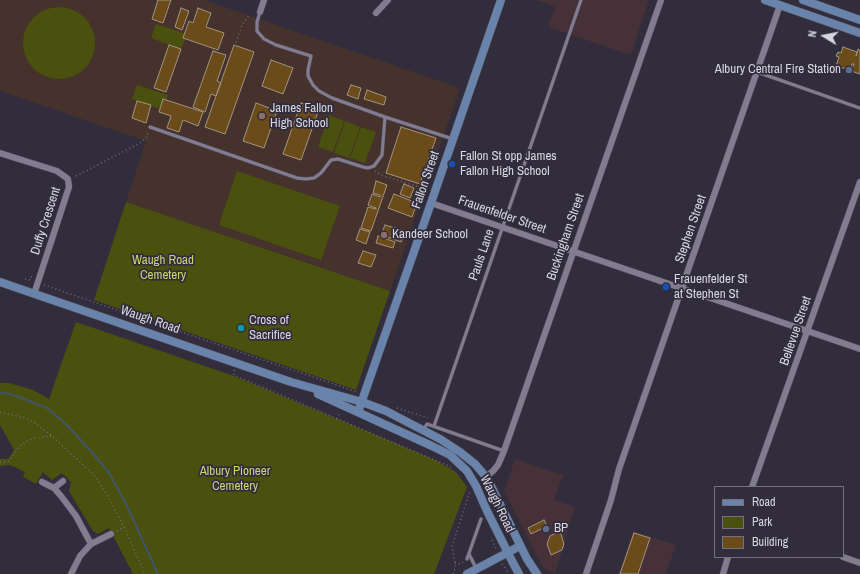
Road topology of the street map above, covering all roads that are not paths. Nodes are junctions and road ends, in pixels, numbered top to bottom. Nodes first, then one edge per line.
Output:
1 (264, 0) edge
2 (388, 0) edge
3 (501, 0) edge
4 (581, 0) edge
5 (661, 0) edge
6 (765, 0) edge
7 (803, 0) edge
8 (780, 5) junction
9 (260, 12) joint
10 (376, 13) dead end
11 (860, 20) edge
12 (860, 33) edge
13 (757, 72) junction
14 (860, 108) edge
15 (385, 118) junction
16 (150, 127) road end
17 (453, 139) junction
18 (0, 153) edge
19 (860, 182) edge
20 (432, 203) junction
21 (502, 227) junction
22 (574, 252) junction
23 (0, 282) edge
24 (682, 288) junction
25 (34, 294) junction
26 (808, 332) junction
27 (860, 350) edge
28 (291, 382) junction
29 (362, 402) junction
30 (358, 412) junction
31 (434, 426) junction
32 (423, 430) junction
33 (504, 451) junction
34 (486, 477) junction
35 (63, 481) dead end
36 (42, 482) dead end
37 (752, 486) edge
38 (54, 488) junction
39 (481, 519) dead end
40 (111, 534) road end
41 (91, 544) junction
42 (520, 546) junction
43 (507, 553) junction
44 (469, 554) junction
45 (844, 557) edge
46 (728, 558) edge
47 (468, 559) road end
48 (860, 563) edge
49 (479, 570) edge
50 (71, 574) edge
51 (467, 574) edge
52 (519, 574) edge
53 (536, 574) edge
54 (586, 574) edge
55 (723, 574) edge

1 - 9 street
2 - 10 street
3 - 17 main road, Fallon Street
4 - 21 lane, Pauls Lane
5 - 22 street, Buckingham Street
6 - 8 main road
7 - 11 main road
8 - 12 main road
8 - 13 street, Stephen Street
9 - 15 lane
13 - 14 lane
13 - 24 street, Stephen Street
15 - 16 lane
15 - 17 lane
17 - 20 main road, Fallon Street
18 - 25 street, Duffy Crescent
19 - 26 street, Bellevue Street
20 - 21 street, Frauenfelder Street
20 - 29 main road, Fallon Street
21 - 22 street, Frauenfelder Street
21 - 31 lane, Pauls Lane
22 - 24 street, Frauenfelder Street
22 - 33 street, Buckingham Street
23 - 25 main road, Waugh Road
24 - 26 street, Frauenfelder Street
24 - 54 street, Stephen Street
25 - 28 main road, Waugh Road
26 - 27 street, Frauenfelder Street
26 - 37 street, Bellevue Street
28 - 29 main road, Waugh Road
28 - 30 main road, Waugh Road
29 - 30 main road, Fallon Street
29 - 32 main road, Waugh Road
30 - 43 main road, Waugh Road
31 - 32 lane
31 - 33 lane
32 - 34 main road, Waugh Road
33 - 34 street, Buckingham Street
34 - 42 main road, Waugh Road
35 - 38 street
36 - 38 street
38 - 41 street
39 - 44 lane
40 - 41 street
41 - 50 street
42 - 43 main road
42 - 53 main road, Waugh Road
43 - 49 main road
43 - 52 main road, Waugh Road
44 - 47 lane
44 - 49 lane
45 - 48 street
46 - 55 street
49 - 51 main road

